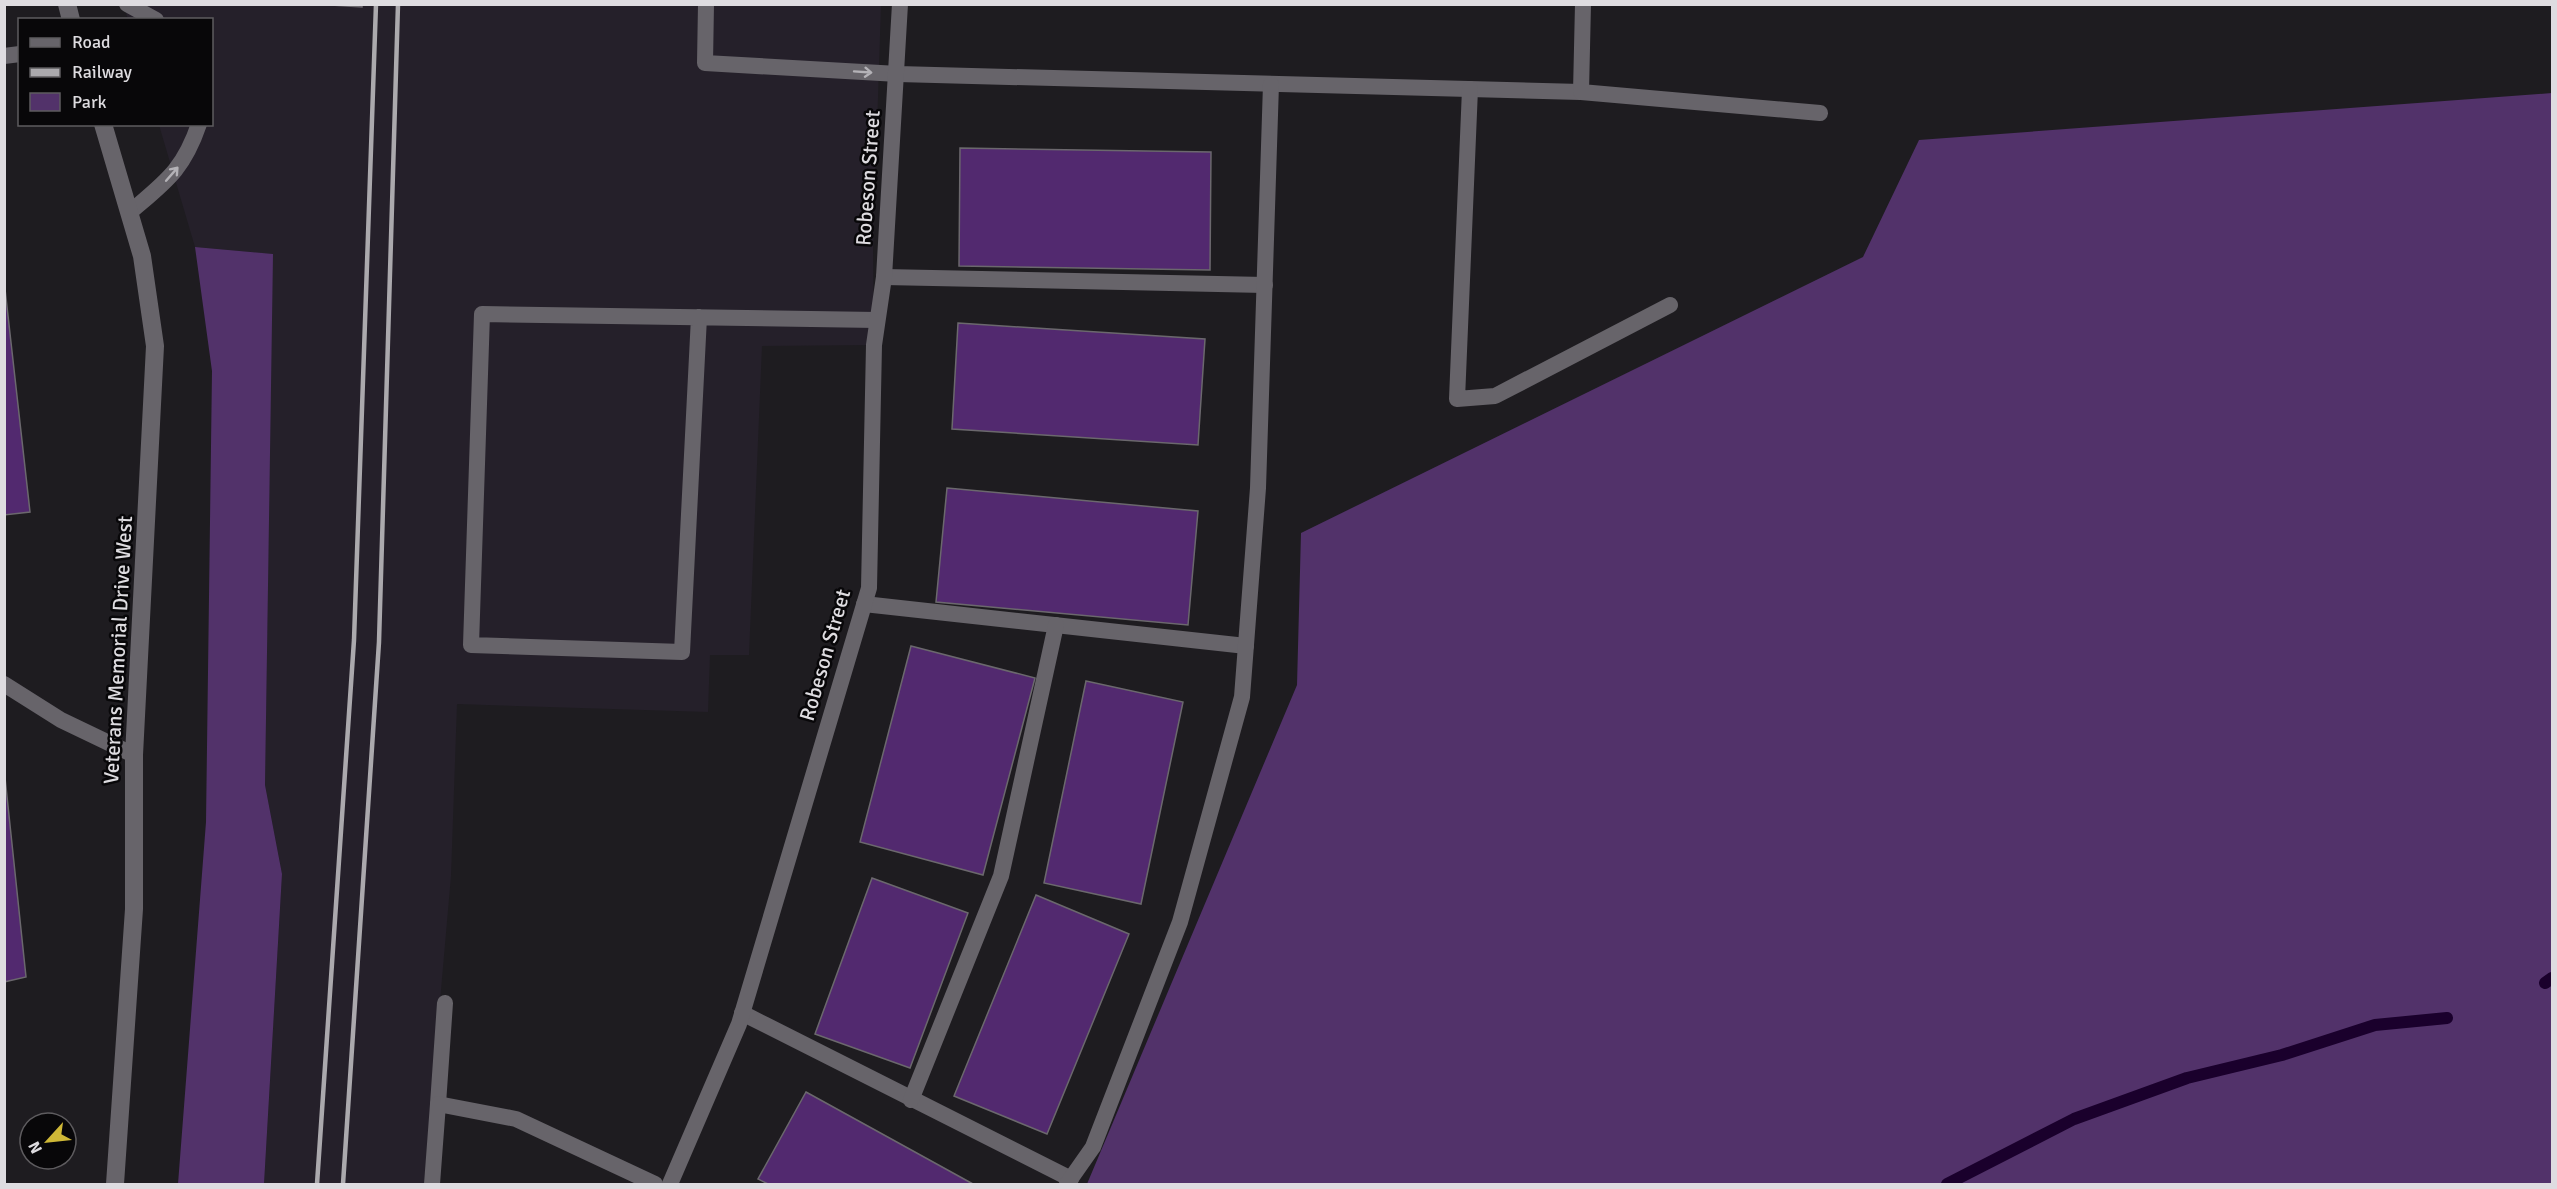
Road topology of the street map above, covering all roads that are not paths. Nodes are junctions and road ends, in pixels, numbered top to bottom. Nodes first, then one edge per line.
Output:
1 (127, 4) edge
2 (706, 4) edge
3 (900, 4) edge
4 (1583, 4) edge
5 (152, 18) edge
6 (898, 74) junction
7 (1271, 84) junction
8 (1470, 89) junction
9 (1581, 92) junction
10 (1820, 113) dead end
11 (104, 126) edge
12 (198, 126) edge
13 (129, 213) junction
14 (884, 277) junction
15 (1265, 285) junction
16 (1671, 305) dead end
17 (699, 317) junction
18 (878, 320) junction
19 (864, 604) junction
20 (1056, 625) junction
21 (1246, 646) junction
22 (4, 684) edge
23 (134, 755) junction
24 (445, 1003) dead end
25 (742, 1013) junction
26 (911, 1100) junction
27 (438, 1104) junction
28 (1069, 1182) edge
29 (116, 1185) edge
30 (432, 1185) edge
31 (656, 1185) edge
32 (670, 1185) edge

1 - 5 lane
2 -> 6 lane
3 - 6 lane, Robeson Street
4 - 9 lane
6 - 7 lane
6 - 14 lane, Robeson Street
7 - 8 lane
7 - 15 lane
8 - 9 lane
8 - 16 lane
9 - 10 lane
11 - 13 street, Veterans Memorial Drive West
13 -> 12 lane
13 - 23 street, Veterans Memorial Drive West
14 - 15 lane
14 - 18 lane, Robeson Street
15 - 21 lane
17 - 17 lane
17 - 18 lane
18 - 19 lane, Robeson Street
19 - 20 lane
19 - 25 lane, Robeson Street
20 - 21 lane
20 - 26 lane
21 - 28 lane
22 - 23 lane
23 - 29 street, Veterans Memorial Drive West
24 - 27 lane
25 - 26 lane
25 - 32 lane, Robeson Street
26 - 28 lane
27 - 30 lane
27 - 31 lane

